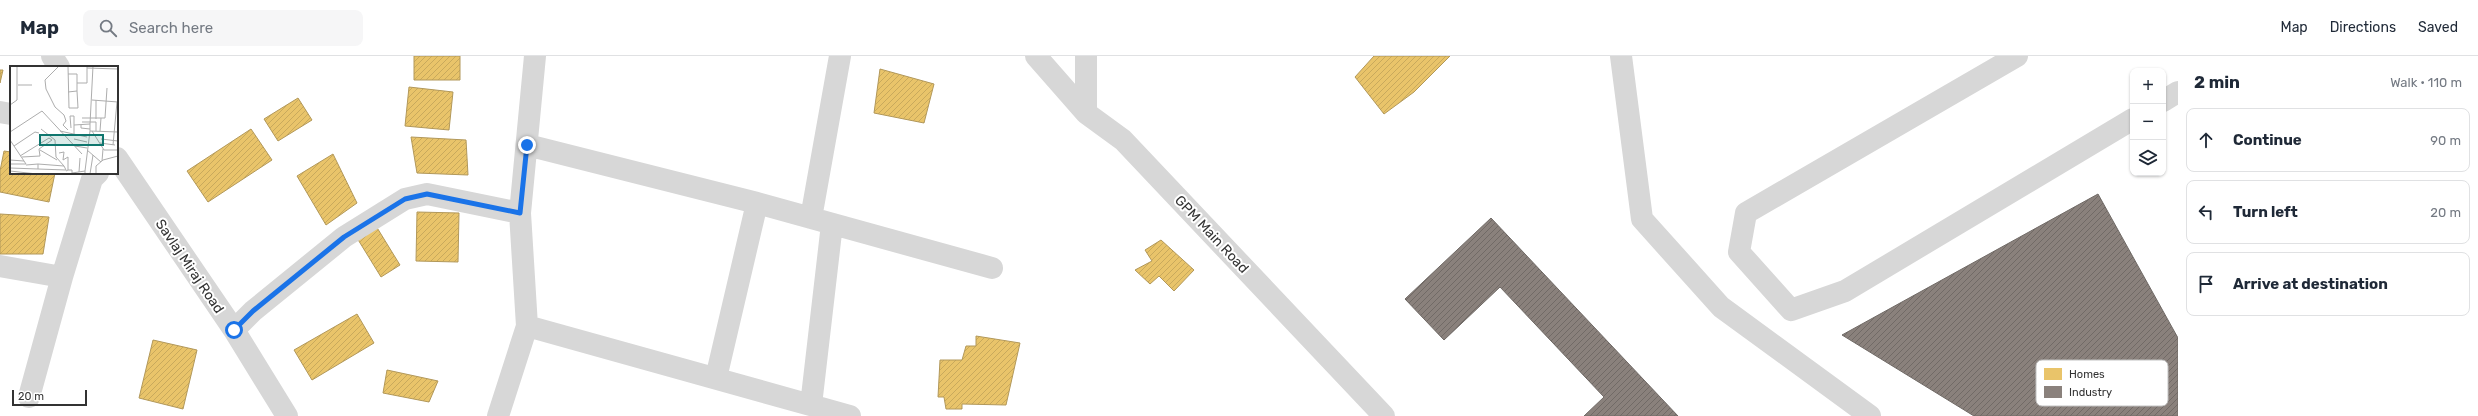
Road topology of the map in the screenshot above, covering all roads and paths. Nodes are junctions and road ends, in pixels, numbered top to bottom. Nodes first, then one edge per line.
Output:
1 (52, 56) edge
2 (535, 56) edge
3 (840, 56) edge
4 (1036, 56) edge
5 (1086, 56) edge
6 (1621, 56) edge
7 (2017, 56) edge
8 (58, 66) edge
9 (2178, 92) edge
10 (2166, 99) edge
11 (0, 112) edge
12 (1086, 113) junction
13 (10, 114) edge
14 (2130, 121) edge
15 (527, 145) junction
16 (118, 159) edge
17 (97, 174) edge
18 (757, 203) junction
19 (520, 213) junction
20 (811, 218) junction
21 (832, 224) junction
22 (0, 266) edge
23 (992, 268) dead end
24 (62, 277) junction
25 (527, 326) junction
26 (234, 330) junction
27 (716, 378) junction
28 (29, 397) dead end
29 (811, 405) junction
30 (840, 415) edge
31 (287, 416) edge
32 (498, 416) edge
33 (1384, 416) edge
34 (1870, 416) edge

1 - 8 street
2 - 15 street
3 - 20 street
4 - 12 street, GPM Main Road
5 - 12 street
6 - 34 street
7 - 14 street
9 - 10 street
11 - 13 street
12 - 33 street, GPM Main Road
15 - 18 street
15 - 19 street
16 - 26 street, Savlaj Miraj Road
17 - 24 street
18 - 20 street
18 - 27 street
19 - 25 street
19 - 26 street
20 - 21 street
21 - 23 street
21 - 29 street
22 - 24 street
24 - 28 street
25 - 27 street
25 - 32 street
26 - 31 street, Savlaj Miraj Road
27 - 29 street
29 - 30 street

